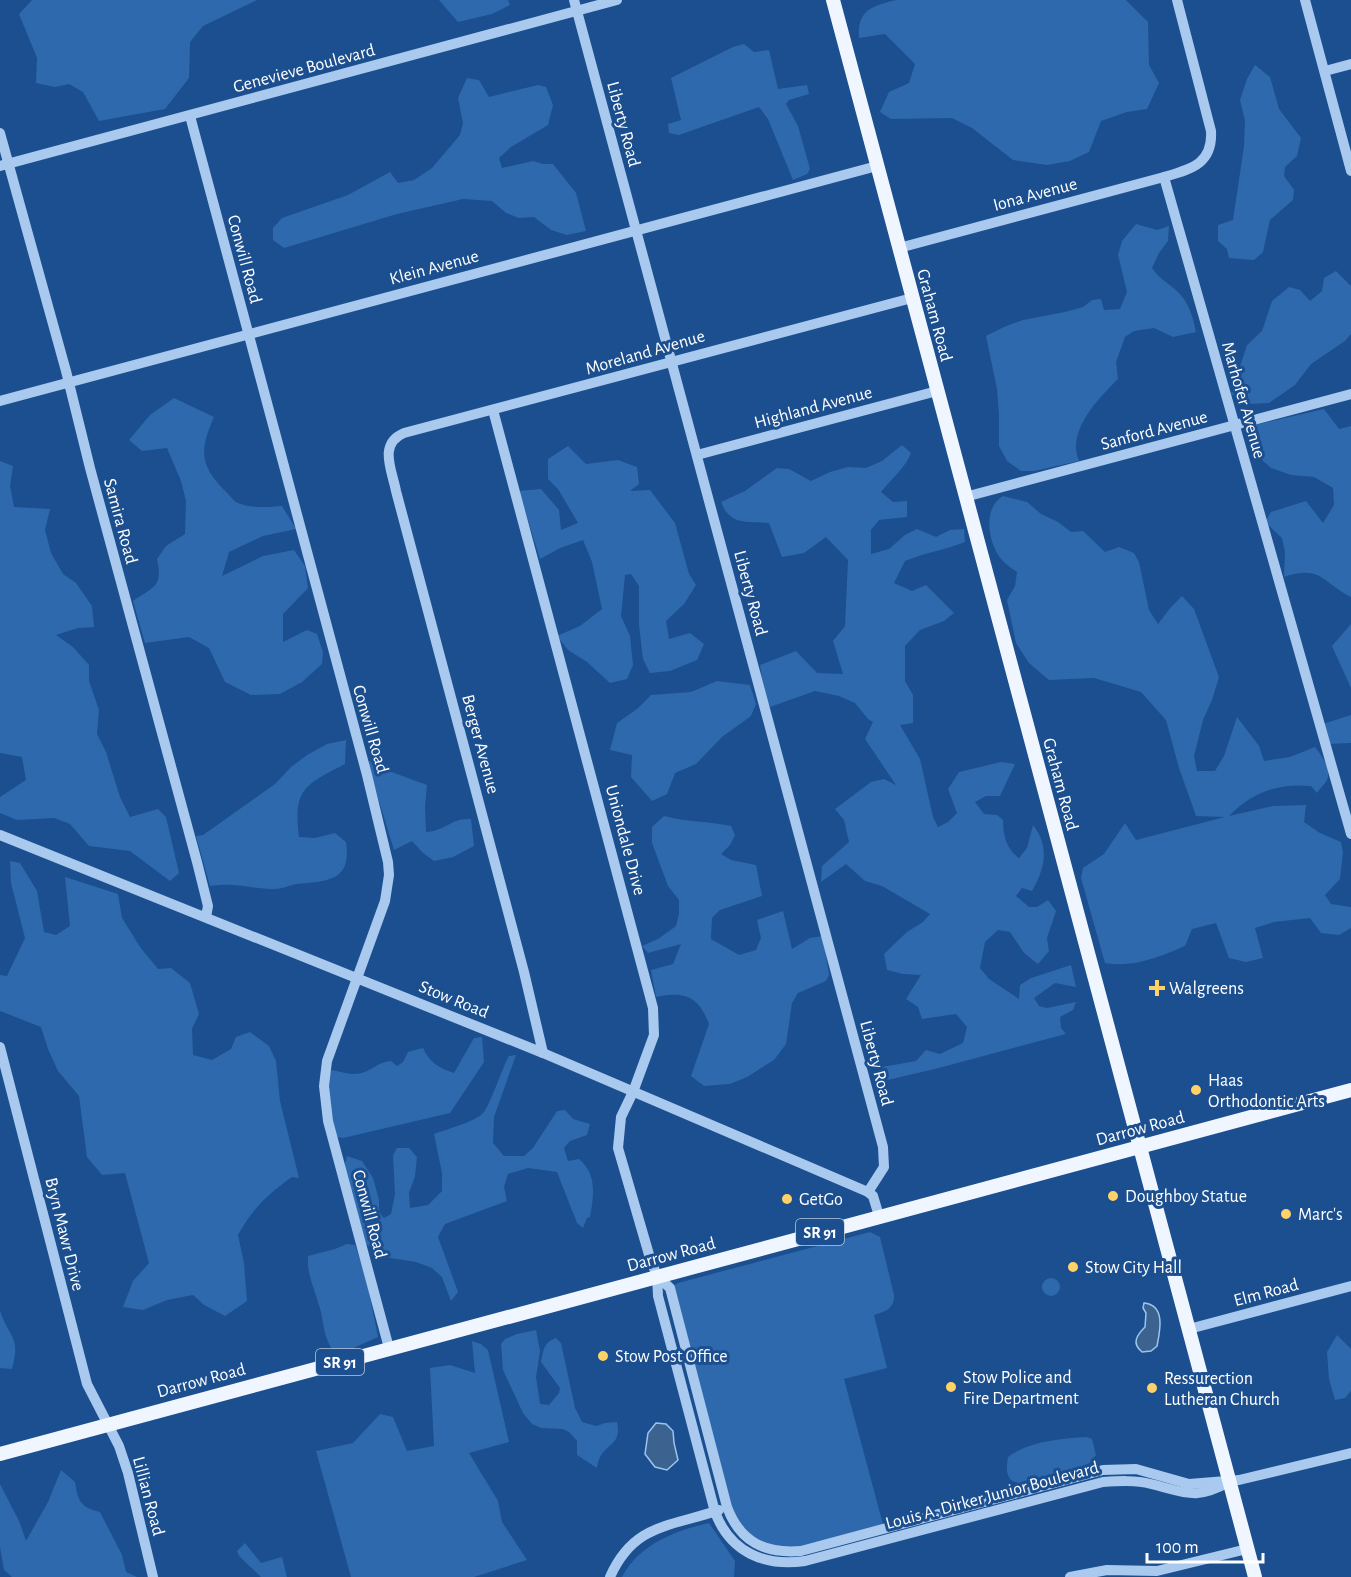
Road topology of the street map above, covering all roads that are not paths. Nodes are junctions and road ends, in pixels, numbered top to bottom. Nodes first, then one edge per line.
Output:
1 (617, 0) edge
2 (833, 0) edge
3 (1177, 0) edge
4 (1305, 0) edge
5 (576, 5) edge
6 (1351, 64) edge
7 (1324, 71) junction
8 (190, 116) junction
9 (0, 133) edge
10 (4, 165) edge
11 (877, 165) junction
12 (1351, 171) edge
13 (1164, 177) junction
14 (636, 229) junction
15 (899, 248) junction
16 (912, 298) junction
17 (248, 334) junction
18 (672, 362) junction
19 (69, 382) junction
20 (937, 391) junction
21 (1351, 394) edge
22 (0, 400) edge
23 (493, 410) junction
24 (1235, 426) junction
25 (390, 443) joint
26 (697, 455) junction
27 (965, 497) junction
28 (1351, 834) edge
29 (0, 836) edge
30 (206, 917) junction
31 (356, 977) junction
32 (0, 1047) edge
33 (543, 1053) junction
34 (1351, 1090) edge
35 (633, 1092) junction
36 (1140, 1147) junction
37 (868, 1192) junction
38 (879, 1216) junction
39 (657, 1276) junction
40 (1351, 1286) edge
41 (1189, 1329) junction
42 (389, 1348) junction
43 (107, 1425) junction
44 (1351, 1452) edge
45 (0, 1454) edge
46 (1230, 1482) junction
47 (727, 1507) junction
48 (715, 1512) junction
49 (1247, 1549) junction
50 (153, 1577) edge
51 (610, 1577) edge
52 (1070, 1577) edge
53 (1255, 1577) edge

1 - 5 street, Genevieve Boulevard
2 - 11 main road, Graham Road
3 - 13 street
4 - 7 street
5 - 8 street, Genevieve Boulevard
5 - 14 street, Liberty Road
6 - 7 street
7 - 12 street
8 - 10 street, Genevieve Boulevard
8 - 17 street, Conwill Road
9 - 10 street, Samira Road
10 - 19 street, Samira Road
11 - 14 street, Klein Avenue
11 - 15 main road, Graham Road
13 - 15 street, Iona Avenue
13 - 24 street, Marhofer Avenue
14 - 17 street, Klein Avenue
14 - 18 street, Liberty Road
15 - 16 main road, Graham Road
16 - 18 street, Moreland Avenue
16 - 20 main road, Graham Road
17 - 19 street, Klein Avenue
17 - 31 street, Conwill Road
18 - 23 street, Moreland Avenue
18 - 26 street, Liberty Road
19 - 22 street, Klein Avenue
19 - 30 street, Samira Road
20 - 26 street, Highland Avenue
20 - 27 main road, Graham Road
21 - 24 street, Sanford Avenue
23 - 25 street, Moreland Avenue
23 - 35 street, Uniondale Drive
24 - 27 street, Sanford Avenue
24 - 28 street, Marhofer Avenue
25 - 33 street, Berger Avenue
26 - 37 street, Liberty Road
27 - 36 main road, Graham Road
29 - 30 street, Stow Road
30 - 31 street, Stow Road
31 - 33 street, Stow Road
31 - 42 street, Conwill Road
32 - 43 street, Bryn Mawr Drive
33 - 35 street, Stow Road
34 - 36 main road, Darrow Road / SR 91
35 - 37 street, Stow Road
35 - 39 street, Uniondale Drive
36 - 38 main road, Darrow Road / SR 91
36 - 41 main road, Graham Road
37 - 38 street
38 - 39 main road, Darrow Road / SR 91
39 - 42 main road, Darrow Road / SR 91
39 - 47 street, Louis A. Dirker Junior Boulevard
39 - 48 street, Louis A. Dirker Junior Boulevard
40 - 41 street, Elm Road
41 - 46 main road, Graham Road
42 - 43 main road, Darrow Road / SR 91
43 - 45 main road, Darrow Road / SR 91
43 - 50 street, Lillian Road
44 - 46 street
46 - 47 street, Louis A. Dirker Junior Boulevard
46 - 48 street, Louis A. Dirker Junior Boulevard
46 - 49 main road, Graham Road
47 - 48 street
48 - 51 street
49 - 52 street
49 - 53 main road, Graham Road

